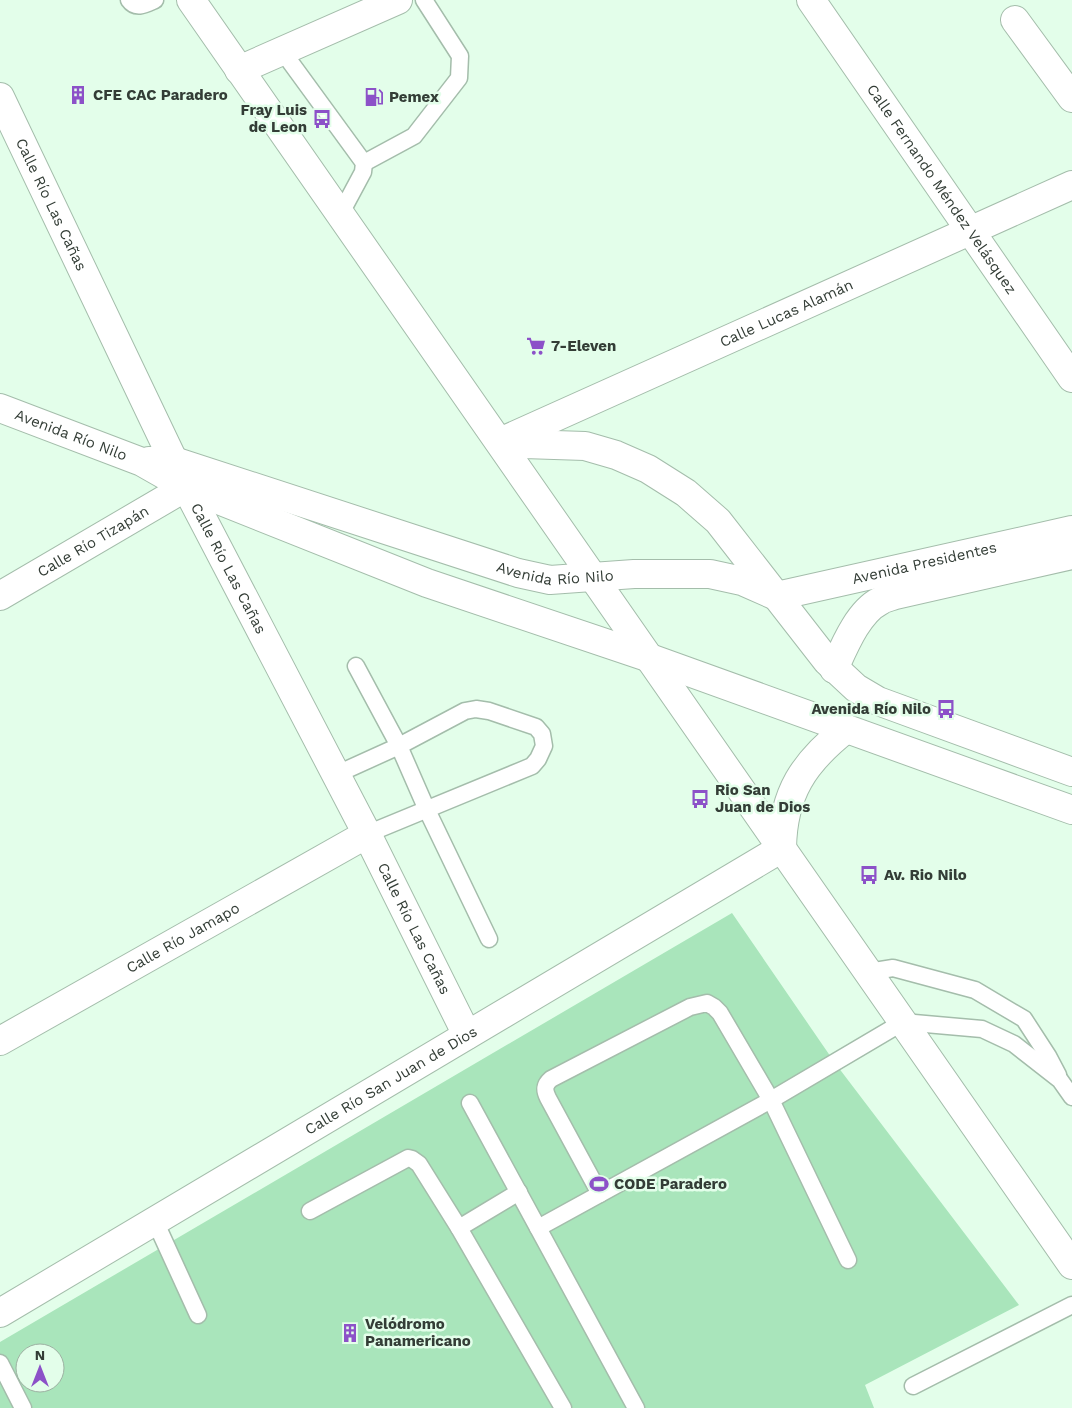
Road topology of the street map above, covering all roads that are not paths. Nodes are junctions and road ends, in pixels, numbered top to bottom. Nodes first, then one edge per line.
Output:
1 (128, 0) edge
2 (155, 0) edge
3 (192, 0) edge
4 (398, 0) edge
5 (424, 0) edge
6 (811, 0) edge
7 (1015, 20) dead end
8 (283, 52) junction
9 (239, 70) junction
10 (0, 97) edge
11 (1072, 98) edge
12 (364, 162) junction
13 (1072, 185) edge
14 (341, 213) junction
15 (970, 230) junction
16 (1072, 378) edge
17 (0, 408) edge
18 (501, 444) junction
19 (174, 461) junction
20 (142, 462) junction
21 (186, 487) junction
22 (1072, 530) edge
23 (1072, 555) edge
24 (594, 577) junction
25 (0, 596) edge
26 (777, 596) junction
27 (650, 658) junction
28 (356, 666) dead end
29 (834, 669) junction
30 (846, 729) junction
31 (399, 746) junction
32 (1072, 772) edge
33 (335, 774) junction
34 (427, 810) junction
35 (1072, 810) edge
36 (366, 834) junction
37 (782, 848) junction
38 (490, 939) dead end
39 (868, 972) junction
40 (903, 1022) junction
41 (466, 1035) junction
42 (0, 1041) edge
43 (1060, 1080) junction
44 (1072, 1097) edge
45 (771, 1100) junction
46 (470, 1103) dead end
47 (519, 1192) junction
48 (600, 1194) junction
49 (310, 1211) dead end
50 (155, 1221) junction
51 (458, 1228) junction
52 (538, 1228) junction
53 (848, 1260) dead end
54 (1072, 1265) edge
55 (1072, 1305) edge
56 (0, 1313) edge
57 (198, 1315) dead end
58 (0, 1363) edge
59 (913, 1386) dead end
60 (23, 1408) edge
61 (563, 1408) edge
62 (636, 1408) edge

1 - 2 lane
3 - 9 street
4 - 8 street
5 - 12 lane
6 - 15 street, Calle Fernando Méndez Velásquez
7 - 11 street
8 - 9 street
8 - 12 lane
9 - 14 street
10 - 19 street, Calle Río Las Cañas
12 - 14 lane
13 - 15 street, Calle Lucas Alamán
14 - 18 street
15 - 16 street, Calle Fernando Méndez Velásquez
15 - 18 street, Calle Lucas Alamán
17 - 20 street, Avenida Río Nilo
18 - 24 street
18 - 26 street
19 - 20 street, Avenida Río Nilo
19 - 21 street, Calle Río Las Cañas
19 - 24 street, Avenida Río Nilo
20 - 21 street, Avenida Río Nilo
21 - 25 street, Calle Río Tizapán
21 - 27 street, Avenida Río Nilo
21 - 33 street, Calle Río Las Cañas
22 - 26 street, Avenida Presidentes
23 - 29 street, Avenida Presidentes
24 - 26 street, Avenida Río Nilo
24 - 27 street
26 - 29 street, Avenida Río Nilo
27 - 30 street, Avenida Río Nilo
27 - 37 street
28 - 31 lane
29 - 32 street, Avenida Río Nilo
30 - 35 street, Avenida Río Nilo
30 - 37 street
31 - 33 lane
31 - 34 lane
31 - 34 lane
33 - 36 street, Calle Río Las Cañas
34 - 36 lane
34 - 38 lane
36 - 41 street, Calle Río Las Cañas
36 - 42 street, Calle Río Jamapo
37 - 39 street
37 - 41 street, Calle Río San Juan de Dios
39 - 40 street
39 - 43 lane
40 - 43 lane
40 - 45 lane
40 - 54 street
41 - 50 street, Calle Río San Juan de Dios
43 - 44 lane
45 - 48 lane
45 - 48 lane
45 - 53 lane
46 - 47 lane
47 - 51 lane
47 - 52 lane
48 - 52 lane
49 - 51 lane
50 - 56 street, Calle Río San Juan de Dios
50 - 57 lane
51 - 61 lane
52 - 62 lane
55 - 59 lane
58 - 60 lane

